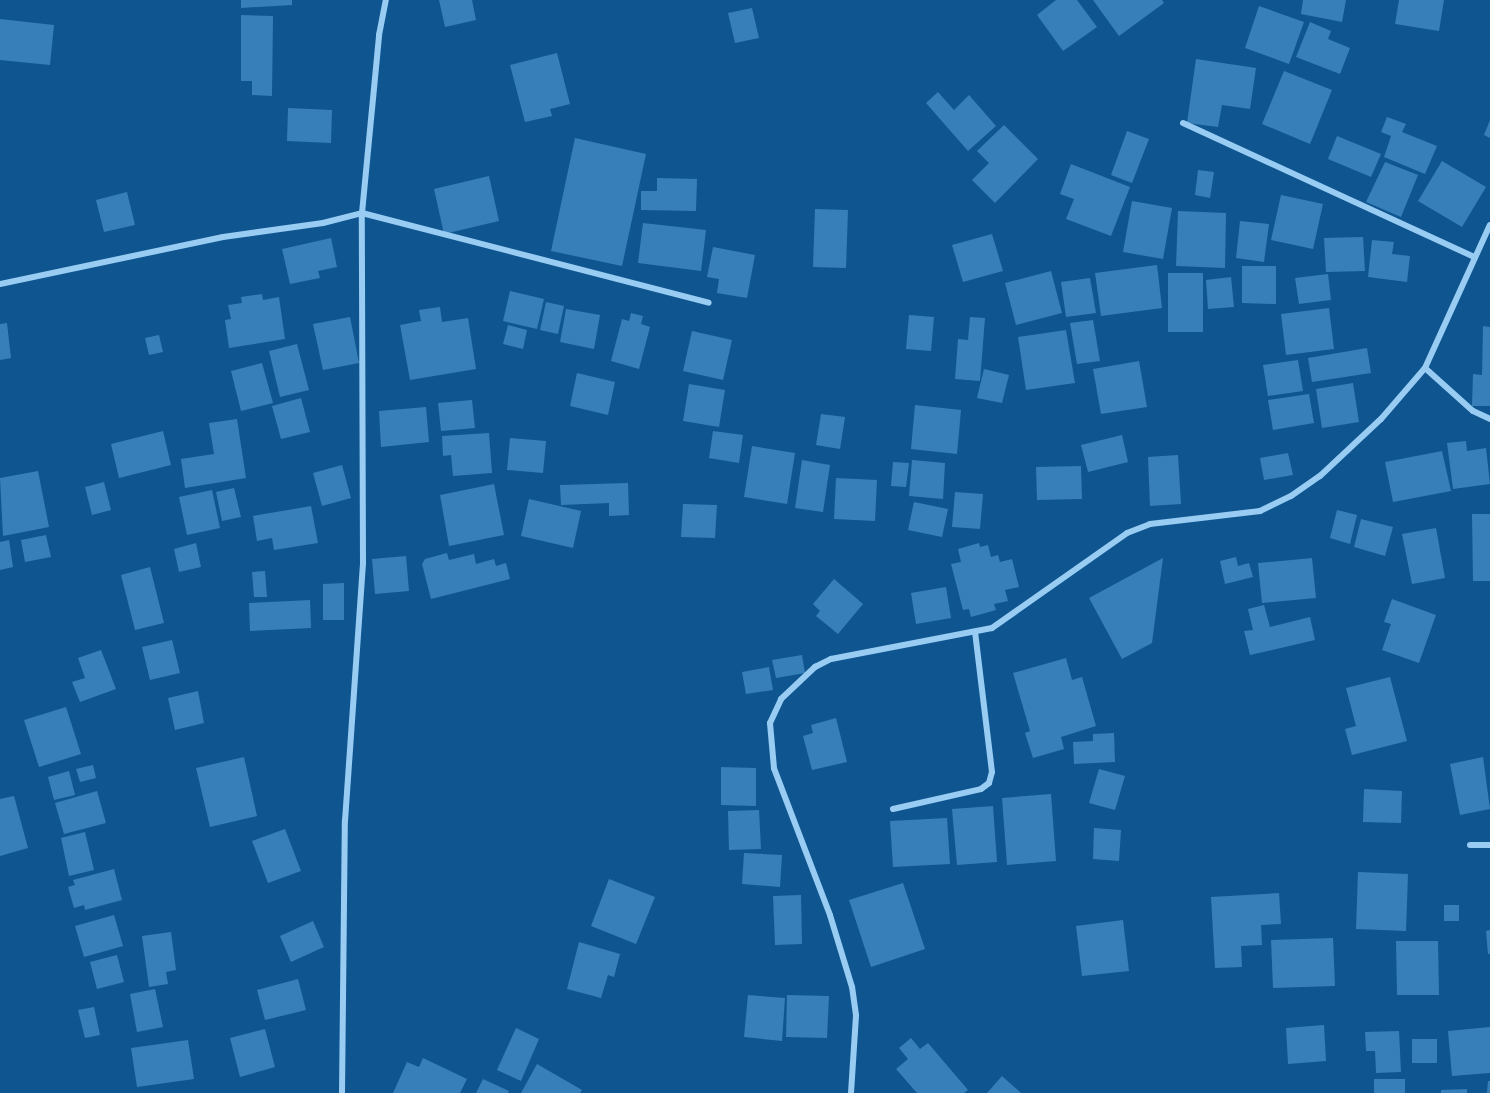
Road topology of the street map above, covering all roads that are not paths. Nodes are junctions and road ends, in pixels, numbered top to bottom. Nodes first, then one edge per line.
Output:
1 (386, 0) edge
2 (1183, 123) dead end
3 (362, 213) junction
4 (1490, 225) edge
5 (1474, 257) junction
6 (0, 284) edge
7 (709, 303) dead end
8 (1425, 368) junction
9 (1490, 419) edge
10 (975, 632) junction
11 (893, 809) dead end
12 (1470, 845) dead end
13 (1490, 845) edge
14 (342, 1093) edge
15 (851, 1093) edge

1 - 3 street
2 - 5 street
3 - 6 street
3 - 7 street
3 - 14 street
4 - 5 street
5 - 8 street
8 - 9 street
8 - 10 street
10 - 11 street
10 - 15 street
12 - 13 street

